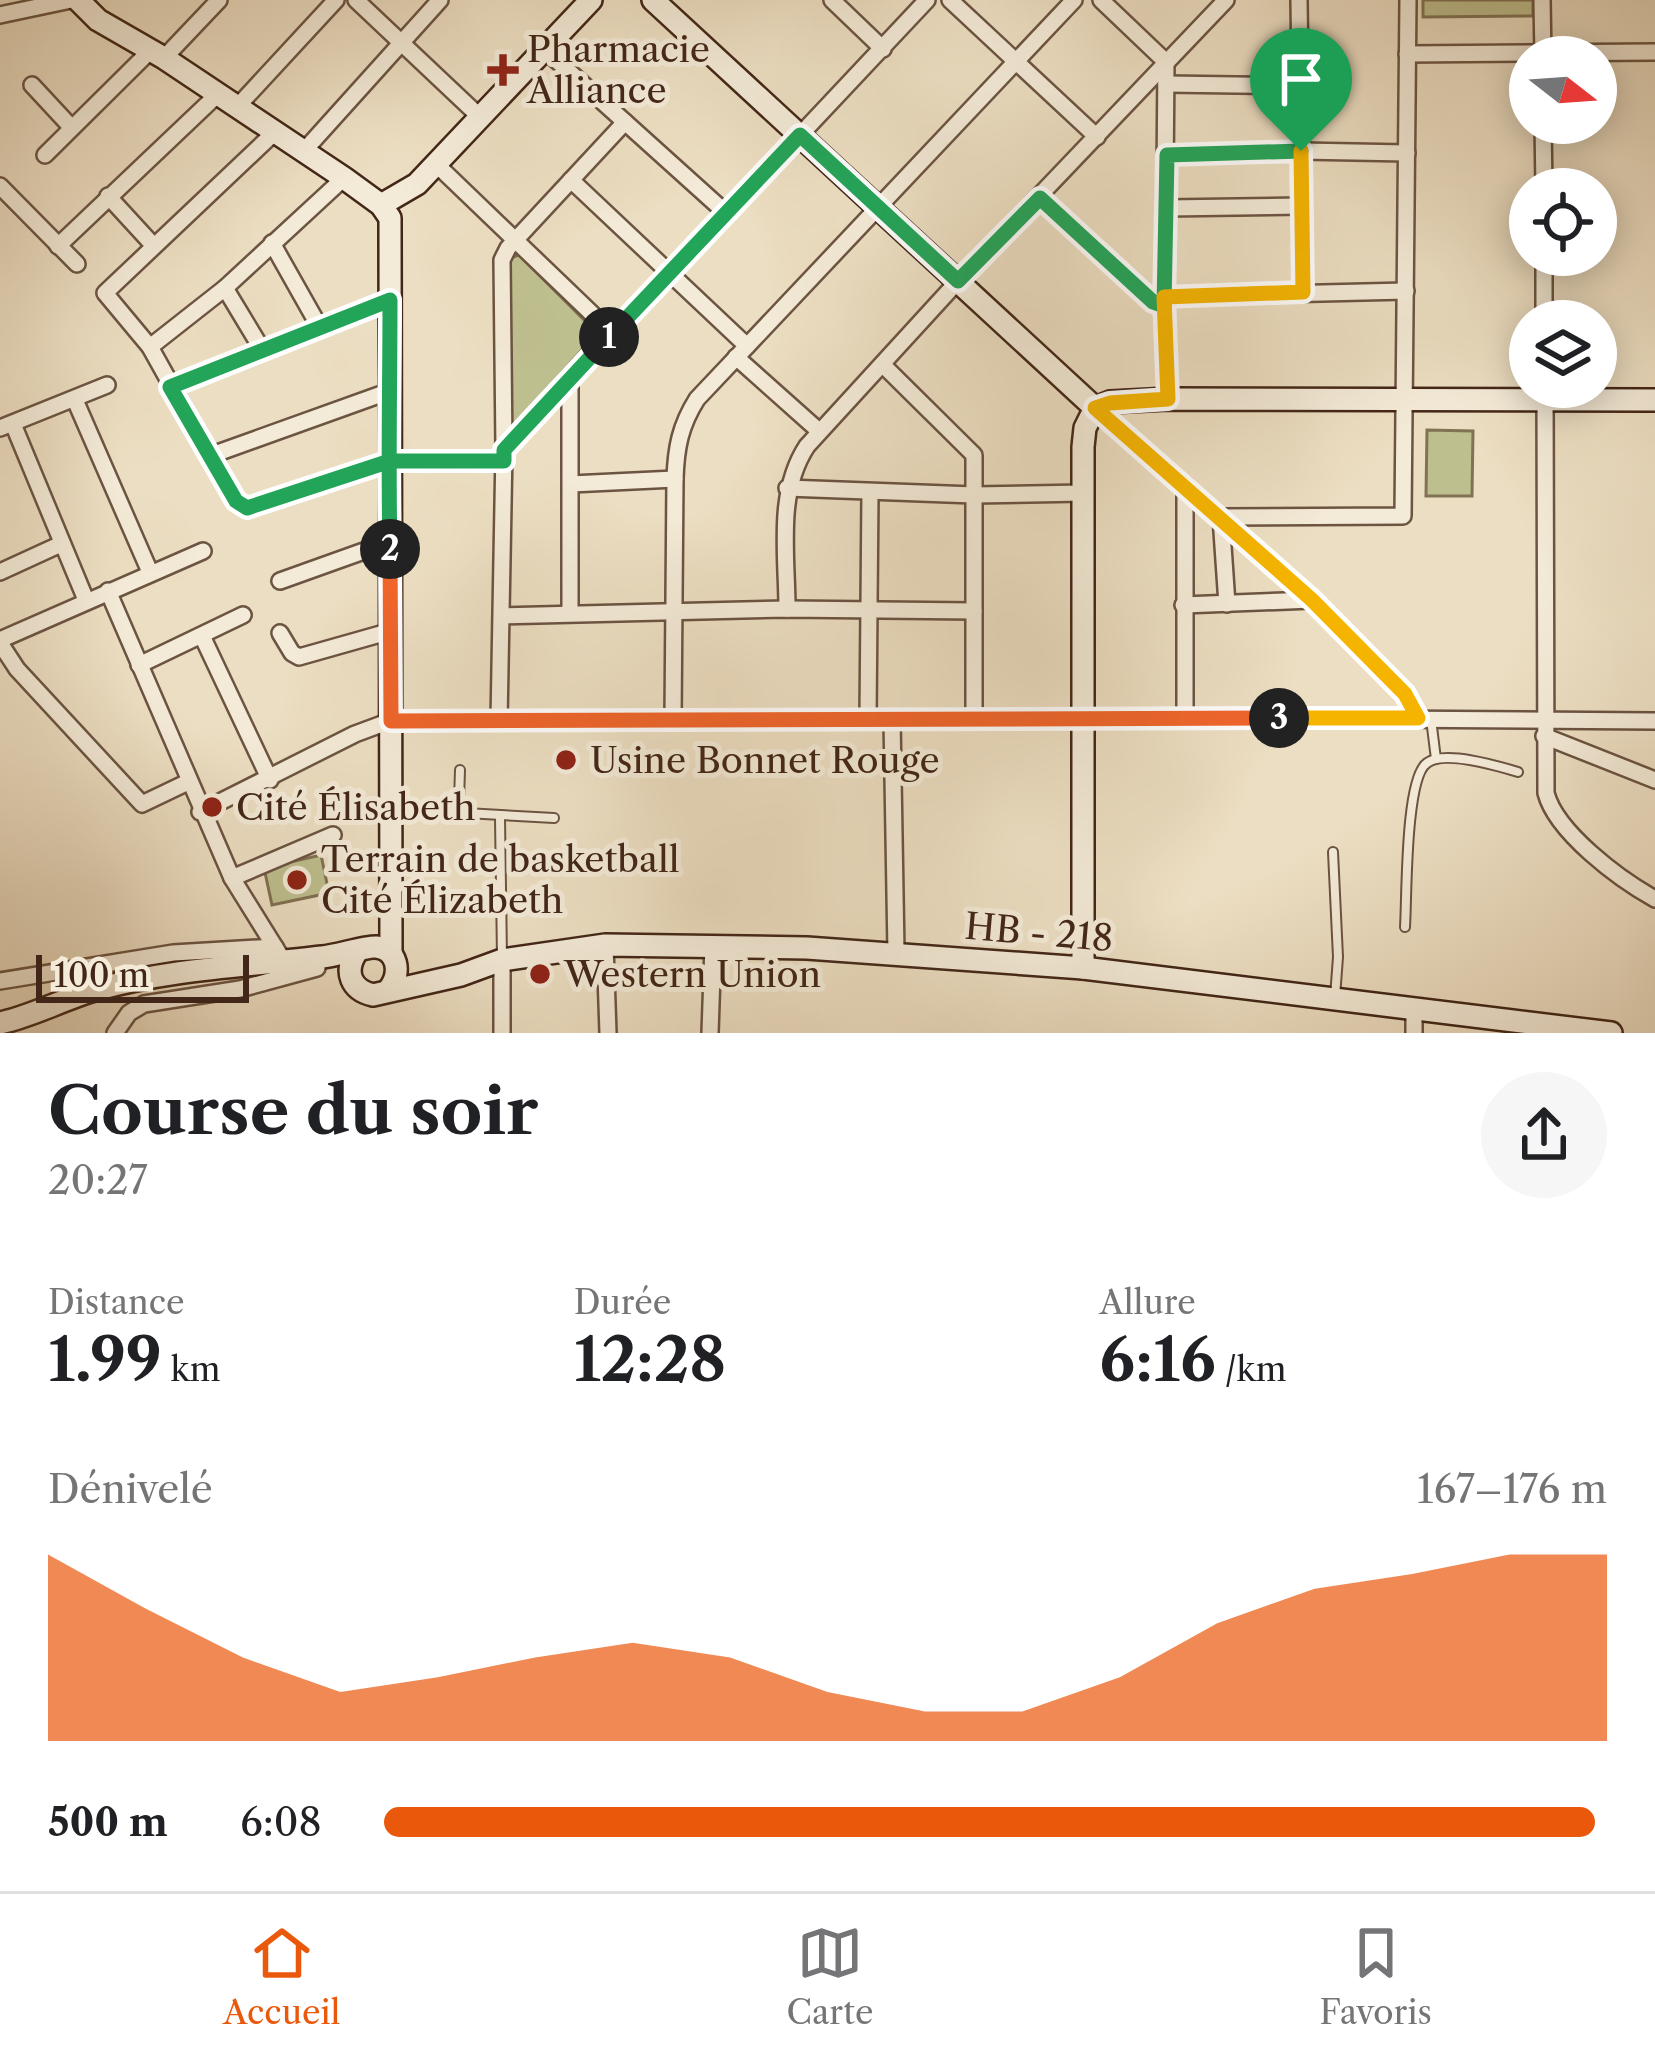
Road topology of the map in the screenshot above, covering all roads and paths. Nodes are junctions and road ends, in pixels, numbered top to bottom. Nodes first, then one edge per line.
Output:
1 (75, 0) edge
2 (219, 0) edge
3 (336, 0) edge
4 (356, 0) edge
5 (440, 0) edge
6 (591, 0) edge
7 (653, 0) edge
8 (832, 0) edge
9 (927, 0) edge
10 (950, 0) edge
11 (1074, 0) edge
12 (1101, 0) edge
13 (1226, 0) edge
14 (1299, 0) edge
15 (1408, 0) edge
16 (1542, 0) edge
17 (0, 15) edge
18 (1543, 36) edge
19 (401, 42) junction
20 (883, 49) junction
21 (544, 50) junction
22 (1655, 52) edge
23 (1617, 53) edge
24 (158, 54) junction
25 (1406, 54) junction
26 (1509, 54) edge
27 (1016, 62) junction
28 (1166, 62) junction
29 (1166, 84) junction
30 (32, 86) dead end
31 (1301, 86) junction
32 (227, 101) junction
33 (480, 117) junction
34 (625, 122) junction
35 (70, 127) junction
36 (275, 132) junction
37 (800, 135) junction
38 (1097, 137) junction
39 (1301, 151) junction
40 (303, 152) junction
41 (1408, 153) junction
42 (46, 155) dead end
43 (1167, 155) junction
44 (436, 164) junction
45 (344, 178) junction
46 (571, 180) junction
47 (0, 186) edge
48 (108, 196) junction
49 (1040, 198) junction
50 (381, 205) junction
51 (877, 206) junction
52 (1301, 206) junction
53 (1167, 208) junction
54 (726, 213) junction
55 (515, 241) junction
56 (272, 243) junction
57 (153, 244) junction
58 (58, 246) junction
59 (76, 264) dead end
60 (670, 273) junction
61 (958, 281) junction
62 (225, 288) junction
63 (1406, 291) junction
64 (1303, 292) junction
65 (390, 300) junction
66 (1164, 302) junction
67 (320, 328) junction
68 (612, 333) junction
69 (150, 346) junction
70 (263, 351) junction
71 (741, 351) junction
72 (883, 365) junction
73 (570, 378) junction
74 (107, 385) dead end
75 (170, 387) junction
76 (390, 391) junction
77 (1509, 395) edge
78 (1617, 398) edge
79 (1168, 399) junction
80 (1406, 399) junction
81 (75, 400) junction
82 (1655, 400) edge
83 (1095, 408) junction
84 (1545, 408) edge
85 (6, 426) edge
86 (818, 431) junction
87 (209, 456) junction
88 (504, 456) junction
89 (390, 461) junction
90 (675, 479) junction
91 (571, 484) junction
92 (1185, 485) junction
93 (787, 488) junction
94 (1084, 493) junction
95 (870, 494) junction
96 (974, 495) junction
97 (1221, 517) junction
98 (389, 542) junction
99 (61, 544) junction
100 (203, 550) dead end
101 (0, 572) edge
102 (150, 572) junction
103 (280, 581) dead end
104 (108, 590) junction
105 (86, 599) junction
106 (1312, 600) junction
107 (1227, 604) junction
108 (1183, 605) junction
109 (787, 609) junction
110 (672, 610) junction
111 (867, 611) junction
112 (974, 611) junction
113 (570, 613) junction
114 (243, 615) dead end
115 (502, 616) junction
116 (391, 631) junction
117 (280, 633) dead end
118 (203, 638) junction
119 (0, 641) edge
120 (140, 665) junction
121 (1083, 717) junction
122 (673, 718) junction
123 (974, 718) junction
124 (1185, 718) junction
125 (1425, 718) junction
126 (868, 719) junction
127 (892, 719) junction
128 (391, 721) junction
129 (499, 721) junction
130 (1655, 722) edge
131 (1544, 728) junction
132 (1436, 759) junction
133 (460, 770) dead end
134 (1518, 772) dead end
135 (269, 780) junction
136 (1655, 780) edge
137 (188, 782) junction
138 (200, 812) junction
139 (500, 818) junction
140 (554, 818) dead end
141 (333, 835) dead end
142 (1333, 852) dead end
143 (232, 878) junction
144 (1655, 898) edge
145 (389, 906) junction
146 (1405, 927) dead end
147 (605, 945) junction
148 (712, 945) junction
149 (360, 951) junction
150 (896, 952) junction
151 (393, 958) junction
152 (292, 959) junction
153 (502, 960) junction
154 (1083, 968) junction
155 (461, 975) junction
156 (0, 980) edge
157 (351, 980) junction
158 (390, 988) junction
159 (1335, 998) junction
160 (1414, 1007) junction
161 (0, 1023) edge
162 (1553, 1029) edge
163 (115, 1033) edge
164 (502, 1033) edge
165 (608, 1033) edge
166 (710, 1033) edge
167 (1414, 1033) edge
168 (1611, 1033) edge

1 - 17 street
1 - 24 street
2 - 24 street
3 - 32 street
4 - 19 street
5 - 19 street
6 - 21 street
7 - 37 street
8 - 20 street
9 - 20 street
10 - 27 street
11 - 27 street
12 - 28 street
13 - 28 street
14 - 31 street
15 - 25 street
16 - 18 street
19 - 33 street
19 - 40 street
20 - 37 street
21 - 33 street
21 - 34 street
22 - 23 street
24 - 32 street
24 - 35 street
25 - 26 street
25 - 41 street
27 - 38 street
27 - 51 street
28 - 29 street
28 - 38 street
29 - 31 street
29 - 43 street
30 - 35 street
31 - 39 street
32 - 36 street
32 - 48 street
33 - 44 street
34 - 46 street
34 - 54 street
35 - 42 street
36 - 40 street
36 - 57 street
37 - 51 street
37 - 54 street
38 - 49 street
39 - 41 street
39 - 43 street
39 - 52 street
40 - 45 street
41 - 63 street
43 - 53 street
44 - 50 street
44 - 55 street
45 - 50 street
45 - 56 street
46 - 55 street
46 - 60 street
47 - 58 street
48 - 57 street
48 - 58 street
49 - 61 street
49 - 66 street
50 - 65 street
51 - 61 street
51 - 71 street
52 - 53 street
52 - 64 street
53 - 66 street
54 - 60 street
55 - 68 street
55 - 88 street
56 - 62 street
56 - 67 street
57 - 69 street
58 - 59 street
60 - 68 street
60 - 71 street
61 - 72 street
61 - 83 street
62 - 69 street
62 - 70 street
63 - 64 street
63 - 80 street
64 - 66 street
65 - 67 street
65 - 76 street
66 - 79 street
67 - 70 street
68 - 73 street
69 - 75 street
70 - 75 street
71 - 86 street
71 - 90 street
72 - 86 street
72 - 96 street
73 - 88 street
73 - 91 street
74 - 81 street
75 - 87 street
76 - 87 street
76 - 89 street
77 - 80 street
78 - 82 street
79 - 80 street
79 - 83 street
80 - 97 street
81 - 85 street
81 - 102 street
83 - 92 street
83 - 94 street
84 - 131 street
85 - 99 street
86 - 93 street
87 - 89 street
88 - 89 street
88 - 115 street
89 - 98 street
90 - 91 street
90 - 110 street
91 - 113 street
92 - 97 street
92 - 108 street
93 - 95 street
93 - 109 street
94 - 96 street
94 - 121 street
95 - 96 street
95 - 111 street
96 - 112 street
97 - 106 street
97 - 107 street
98 - 103 street
98 - 116 street
99 - 101 street
99 - 105 street
100 - 102 street
102 - 104 street
104 - 105 street
104 - 120 street
105 - 119 street
106 - 107 street
106 - 125 street
107 - 108 street
108 - 124 street
109 - 110 street
109 - 111 street
110 - 113 street
110 - 122 street
111 - 112 street
111 - 126 street
112 - 123 street
113 - 115 street
114 - 118 street
115 - 129 street
116 - 117 street
116 - 128 street
118 - 120 street
118 - 135 street
119 - 137 street
120 - 137 street
121 - 123 street
121 - 124 street
121 - 154 street
122 - 126 street
122 - 129 street
123 - 127 street
124 - 125 street
125 - 131 street
125 - 132 lane
126 - 127 street
127 - 150 street
128 - 129 street
128 - 135 street
128 - 145 street
130 - 131 street
131 - 136 street
131 - 144 street
132 - 134 lane
132 - 146 lane
133 - 139 lane
135 - 138 street
137 - 138 street
138 - 143 street
139 - 140 lane
139 - 153 lane
141 - 143 street
142 - 159 lane
143 - 152 street
145 - 149 street
145 - 151 street
147 - 148 street, HB - 218
147 - 153 street, HB - 218
147 - 165 street
148 - 150 street, HB - 218
148 - 166 street
149 - 151 street
149 - 152 street
149 - 157 street
150 - 154 street, HB - 218
151 - 155 street
151 - 158 street
152 - 156 street
152 - 157 street
152 - 161 street
152 - 163 street
153 - 155 street, HB - 218
153 - 164 street
154 - 159 street, HB - 218
155 - 158 street, HB - 218
157 - 158 street
159 - 160 street, HB - 218
160 - 162 street, HB - 218
160 - 167 street
162 - 168 street, HB - 218

